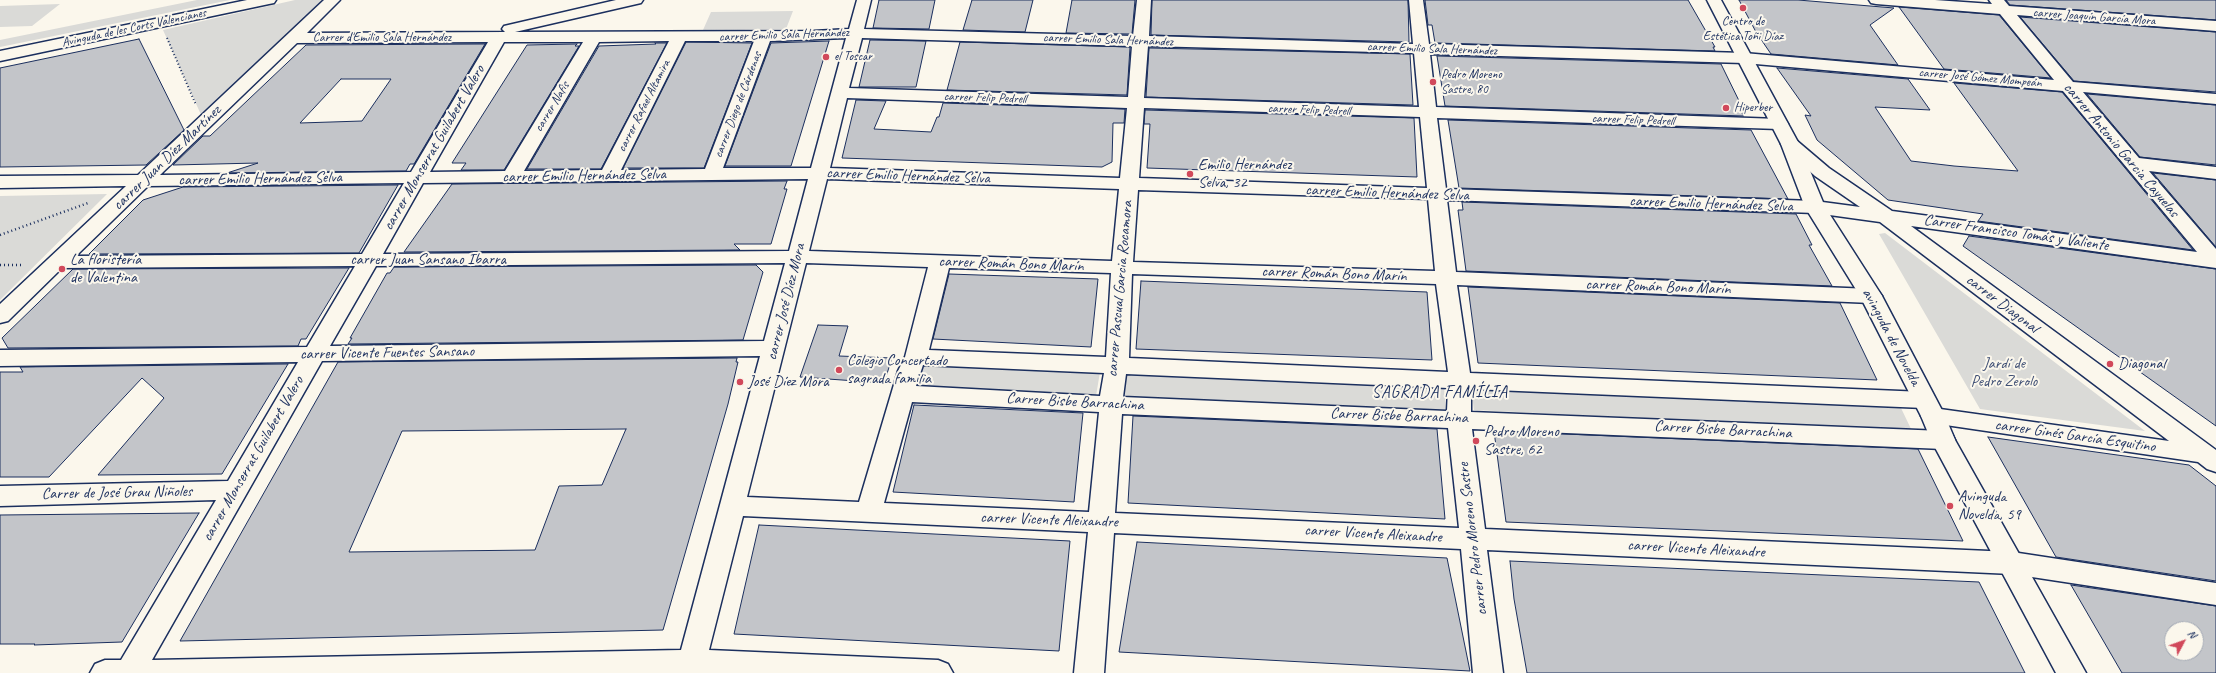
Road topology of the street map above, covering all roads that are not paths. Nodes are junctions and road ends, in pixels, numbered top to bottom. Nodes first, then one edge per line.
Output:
1 (269, 0) edge
2 (333, 0) edge
3 (636, 0) edge
4 (864, 0) edge
5 (1144, 0) edge
6 (1416, 0) edge
7 (1714, 0) edge
8 (1876, 0) edge
9 (607, 3) edge
10 (2000, 5) edge
11 (2216, 26) edge
12 (856, 33) junction
13 (511, 34) junction
14 (764, 36) junction
15 (679, 37) junction
16 (293, 38) junction
17 (472, 38) junction
18 (593, 38) junction
19 (1141, 41) junction
20 (1421, 49) junction
21 (0, 56) edge
22 (1744, 58) junction
23 (2067, 85) junction
24 (840, 93) junction
25 (2216, 99) edge
26 (1136, 104) junction
27 (1428, 114) junction
28 (1779, 124) junction
29 (1790, 144) junction
30 (2132, 163) junction
31 (819, 173) junction
32 (2216, 173) edge
33 (712, 174) junction
34 (609, 176) junction
35 (510, 177) junction
36 (417, 178) junction
37 (144, 180) junction
38 (0, 182) edge
39 (1129, 185) junction
40 (1437, 195) junction
41 (1815, 207) junction
42 (1884, 215) junction
43 (798, 257) junction
44 (369, 260) junction
45 (2216, 261) edge
46 (58, 262) junction
47 (940, 262) junction
48 (1122, 268) junction
49 (1446, 278) junction
50 (1871, 296) junction
51 (0, 316) edge
52 (774, 348) junction
53 (314, 354) junction
54 (916, 357) junction
55 (0, 358) edge
56 (1117, 365) junction
57 (1460, 380) junction
58 (903, 393) junction
59 (1111, 404) junction
60 (1459, 418) junction
61 (1933, 419) junction
62 (2212, 457) edge
63 (234, 490) junction
64 (0, 496) edge
65 (733, 506) junction
66 (869, 512) junction
67 (1101, 522) junction
68 (1474, 539) junction
69 (2012, 562) junction
70 (2216, 594) edge
71 (691, 667) edge
72 (105, 673) edge
73 (129, 673) edge
74 (938, 673) edge
75 (1089, 673) edge
76 (1488, 673) edge
77 (2071, 673) edge

1 - 21 street, Avinguda de les Corts Valencianes
2 - 16 street, carrer Juan Díez Martínez
3 - 9 street
4 - 12 street, carrer José Díez Mora
5 - 19 street, carrer Pascual Garcia Rocamora
6 - 20 street, carrer Pedro Moreno Sastre
7 - 22 street, avinguda de Novelda
8 - 10 street, carrer Joaquín García Mora
9 - 13 street
10 - 11 street, carrer Joaquín García Mora
10 - 23 street, carrer Antonio Garcia Cayuelas
12 - 14 street, carrer Emilio Sala Hernández
12 - 19 street, carrer Emilio Sala Hernández
12 - 24 street, carrer José Díez Mora
13 - 17 street, carrer Emilio Sala Hernández
13 - 17 street
13 - 18 street, carrer Emilio Sala Hernández
13 - 36 street, carrer Monserrat Guilabert Valero
14 - 15 street, carrer Emilio Sala Hernández
14 - 33 street, carrer Diego de Cárdenas
15 - 18 street, carrer Emilio Sala Hernández
15 - 34 street, carrer Rafael Altamira
16 - 17 street, Carrer d'Emilio Sala Hernández
16 - 37 street, carrer Juan Díez Martínez
18 - 35 street, carrer Nafis
19 - 20 street, carrer Emilio Sala Hernández
19 - 26 street, carrer Pascual Garcia Rocamora
20 - 22 street, carrer Emilio Sala Hernández
20 - 27 street, carrer Pedro Moreno Sastre
22 - 23 street, carrer José Gómez Mompeán
22 - 28 street, avinguda de Novelda
23 - 25 street, carrer José Gómez Mompeán
23 - 30 street, carrer Antonio Garcia Cayuelas
24 - 26 street, carrer Felip Pedrell
24 - 31 street, carrer José Díez Mora
26 - 27 street, carrer Felip Pedrell
26 - 39 street, carrer Pascual Garcia Rocamora
27 - 28 street, carrer Felip Pedrell
27 - 40 street, carrer Pedro Moreno Sastre
28 - 29 street, avinguda de Novelda
29 - 41 street, avinguda de Novelda
29 - 42 street, carrer Diagonal
30 - 32 street
30 - 45 street, carrer Antonio Garcia Cayuelas
31 - 33 street, carrer Emilio Hernández Selva
31 - 39 street, carrer Emilio Hernández Selva
31 - 43 street, carrer José Díez Mora
33 - 34 street, carrer Emilio Hernández Selva
34 - 35 street, carrer Emilio Hernández Selva
35 - 36 street, carrer Emilio Hernández Selva
36 - 37 street, carrer Emilio Hernández Selva
36 - 44 street, carrer Monserrat Guilabert Valero
37 - 38 street, carrer Emilio Hernández Selva
37 - 46 street, carrer Juan Díez Martínez
39 - 40 street, carrer Emilio Hernández Selva
39 - 48 street, carrer Pascual Garcia Rocamora
40 - 41 street, carrer Emilio Hernández Selva
40 - 49 street, carrer Pedro Moreno Sastre
41 - 42 street, Carrer Francisco Tomás y Valiente
41 - 50 street, avinguda de Novelda
42 - 45 street, Carrer Francisco Tomás y Valiente
42 - 62 street, carrer Diagonal
43 - 44 street, carrer Juan Sansano Ibarra
43 - 47 street, carrer Román Bono Marín
43 - 52 street, carrer José Díez Mora
44 - 46 street, carrer Juan Sansano Ibarra
44 - 53 street, carrer Monserrat Guilabert Valero
46 - 51 street, carrer Juan Díez Martínez
47 - 48 street, carrer Román Bono Marín
47 - 54 street
48 - 49 street, carrer Román Bono Marín
48 - 56 street, carrer Pascual Garcia Rocamora
49 - 50 street, carrer Román Bono Marín
49 - 57 street, carrer Pedro Moreno Sastre
50 - 61 street, avinguda de Novelda
52 - 53 street, carrer Vicente Fuentes Sansano
52 - 65 street, carrer José Díez Mora
53 - 55 street, carrer Vicente Fuentes Sansano
53 - 63 street, carrer Monserrat Guilabert Valero
54 - 56 street
54 - 58 street
56 - 57 street
56 - 59 street, carrer Pascual Garcia Rocamora
57 - 60 street, carrer Pedro Moreno Sastre
57 - 61 street
58 - 59 street, Carrer Bisbe Barrachina
58 - 66 street
59 - 60 street, Carrer Bisbe Barrachina
59 - 67 street, carrer Pascual Garcia Rocamora
60 - 61 street, Carrer Bisbe Barrachina
60 - 68 street, carrer Pedro Moreno Sastre
61 - 62 street, carrer Ginés García Esquitino
61 - 69 street, avinguda de Novelda
63 - 64 street, Carrer de José Grau Niñoles
63 - 73 street, carrer Monserrat Guilabert Valero
65 - 66 street, carrer Vicente Aleixandre
65 - 71 street, carrer José Díez Mora
66 - 67 street, carrer Vicente Aleixandre
67 - 68 street, carrer Vicente Aleixandre
67 - 75 street, carrer Pascual Garcia Rocamora
68 - 69 street, carrer Vicente Aleixandre
68 - 76 street, carrer Pedro Moreno Sastre
69 - 70 street, carrer Vicente Aleixandre
69 - 77 street, avinguda de Novelda
71 - 73 street
71 - 74 street
72 - 73 street

